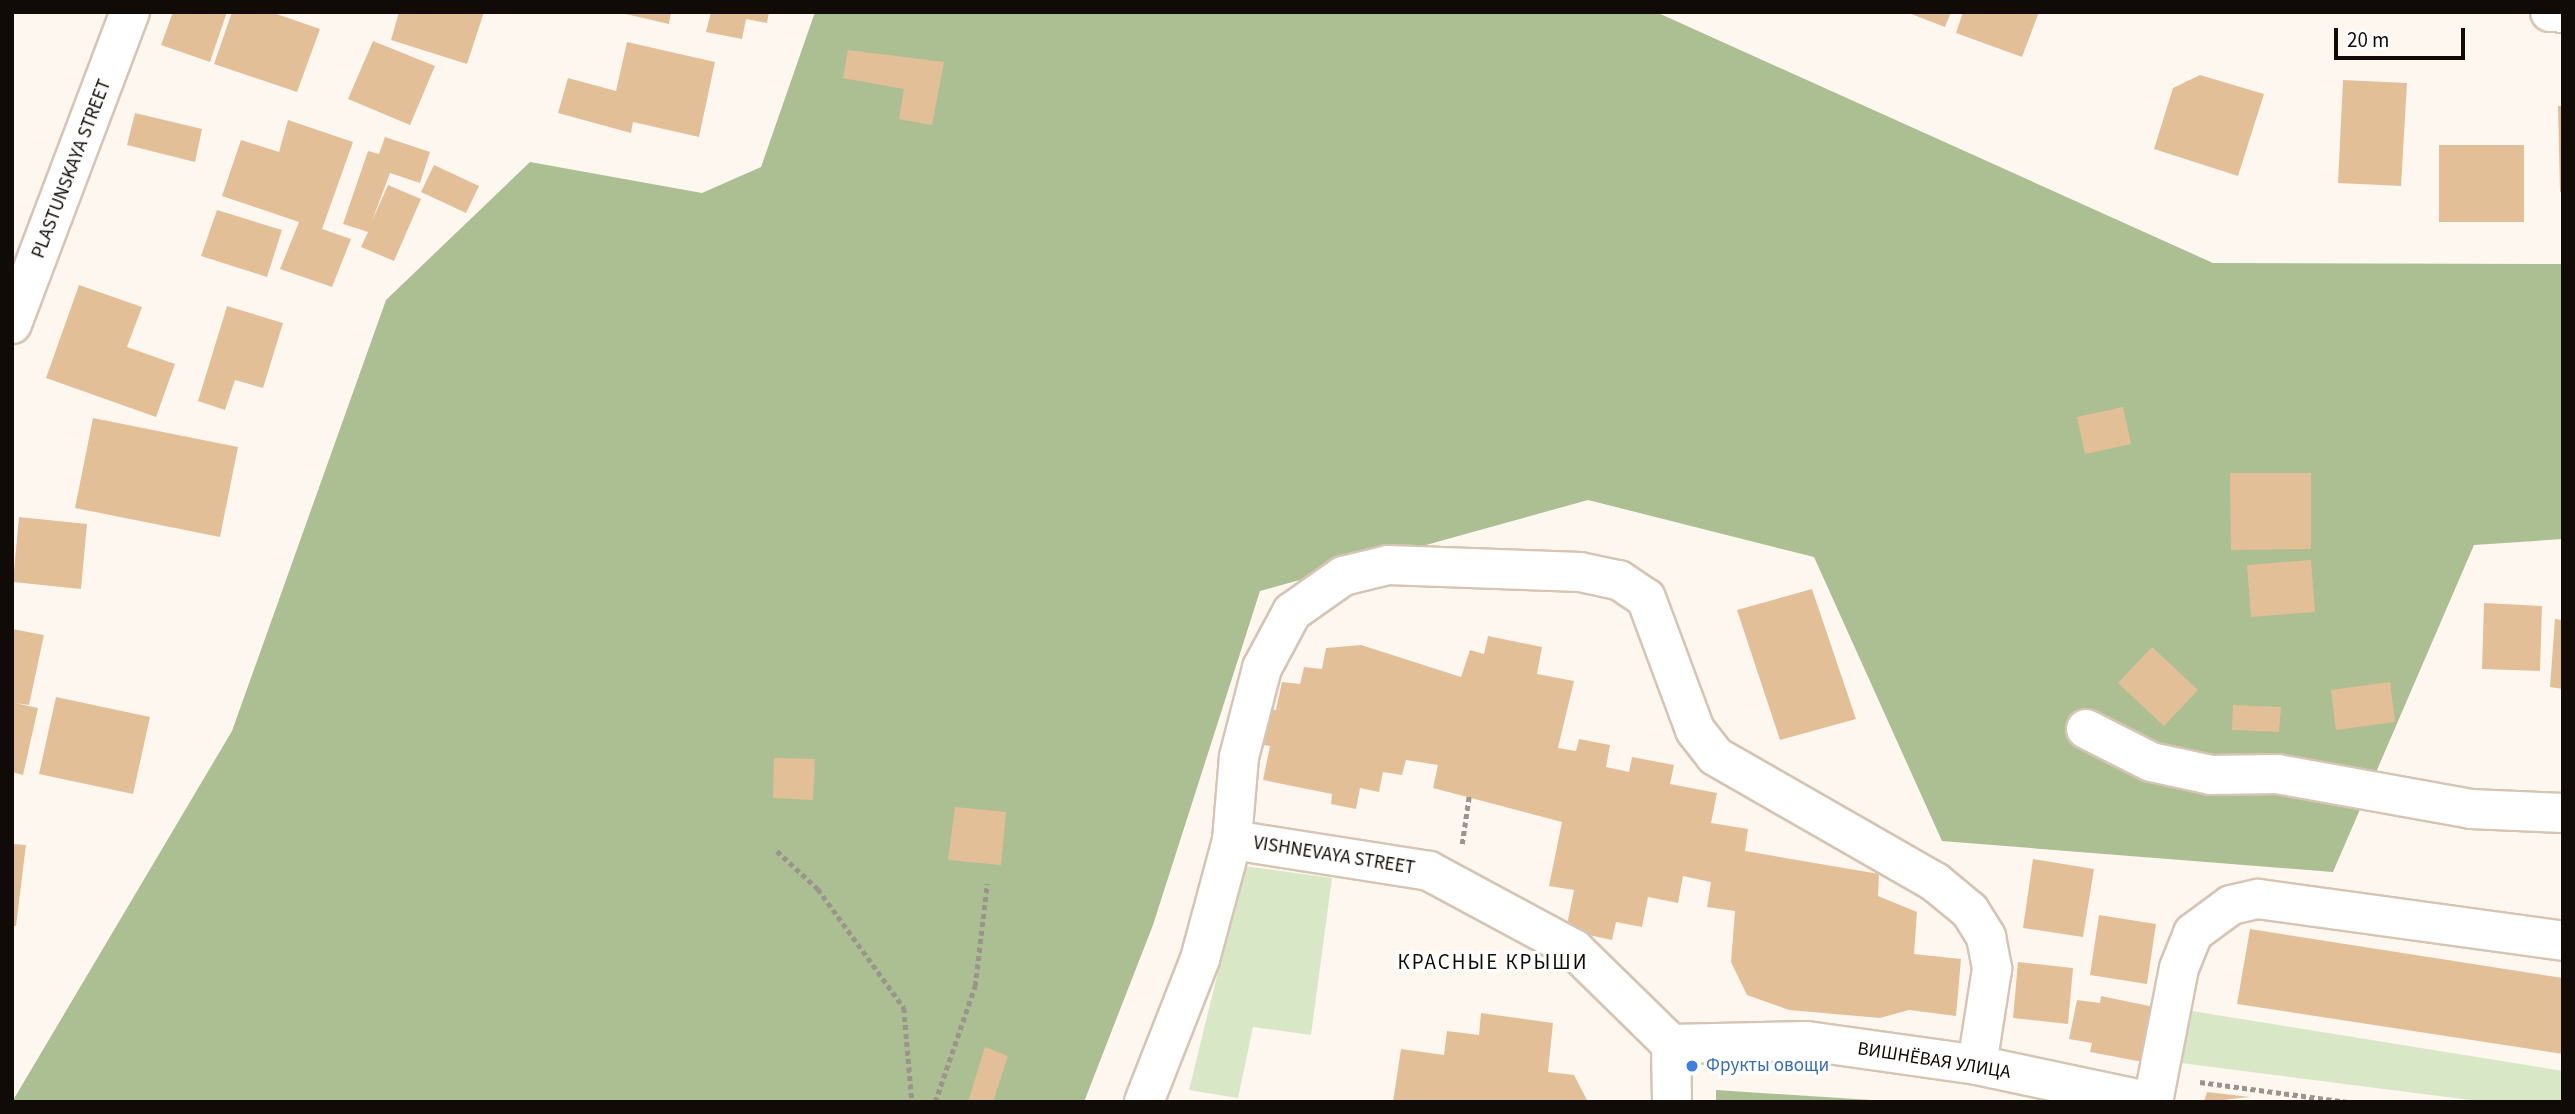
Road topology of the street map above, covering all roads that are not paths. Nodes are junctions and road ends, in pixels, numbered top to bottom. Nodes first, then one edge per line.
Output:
1 (130, 12) edge
2 (2550, 12) edge
3 (2563, 13) edge
4 (12, 324) edge
5 (2086, 729) dead end
6 (2563, 813) edge
7 (1232, 839) junction
8 (2563, 941) edge
9 (1671, 1044) junction
10 (1977, 1065) junction
11 (1144, 1102) edge
12 (1672, 1102) edge
13 (2152, 1102) edge

1 - 4 street, PLASTUNSKAYA STREET
2 - 3 street
5 - 6 street
7 - 9 street, VISHNEVAYA STREET
7 - 10 street
7 - 11 street
8 - 13 street
9 - 10 street, ВИШНЁВАЯ УЛИЦА
9 - 12 street
10 - 13 street, ВИШНЁВАЯ УЛИЦА

